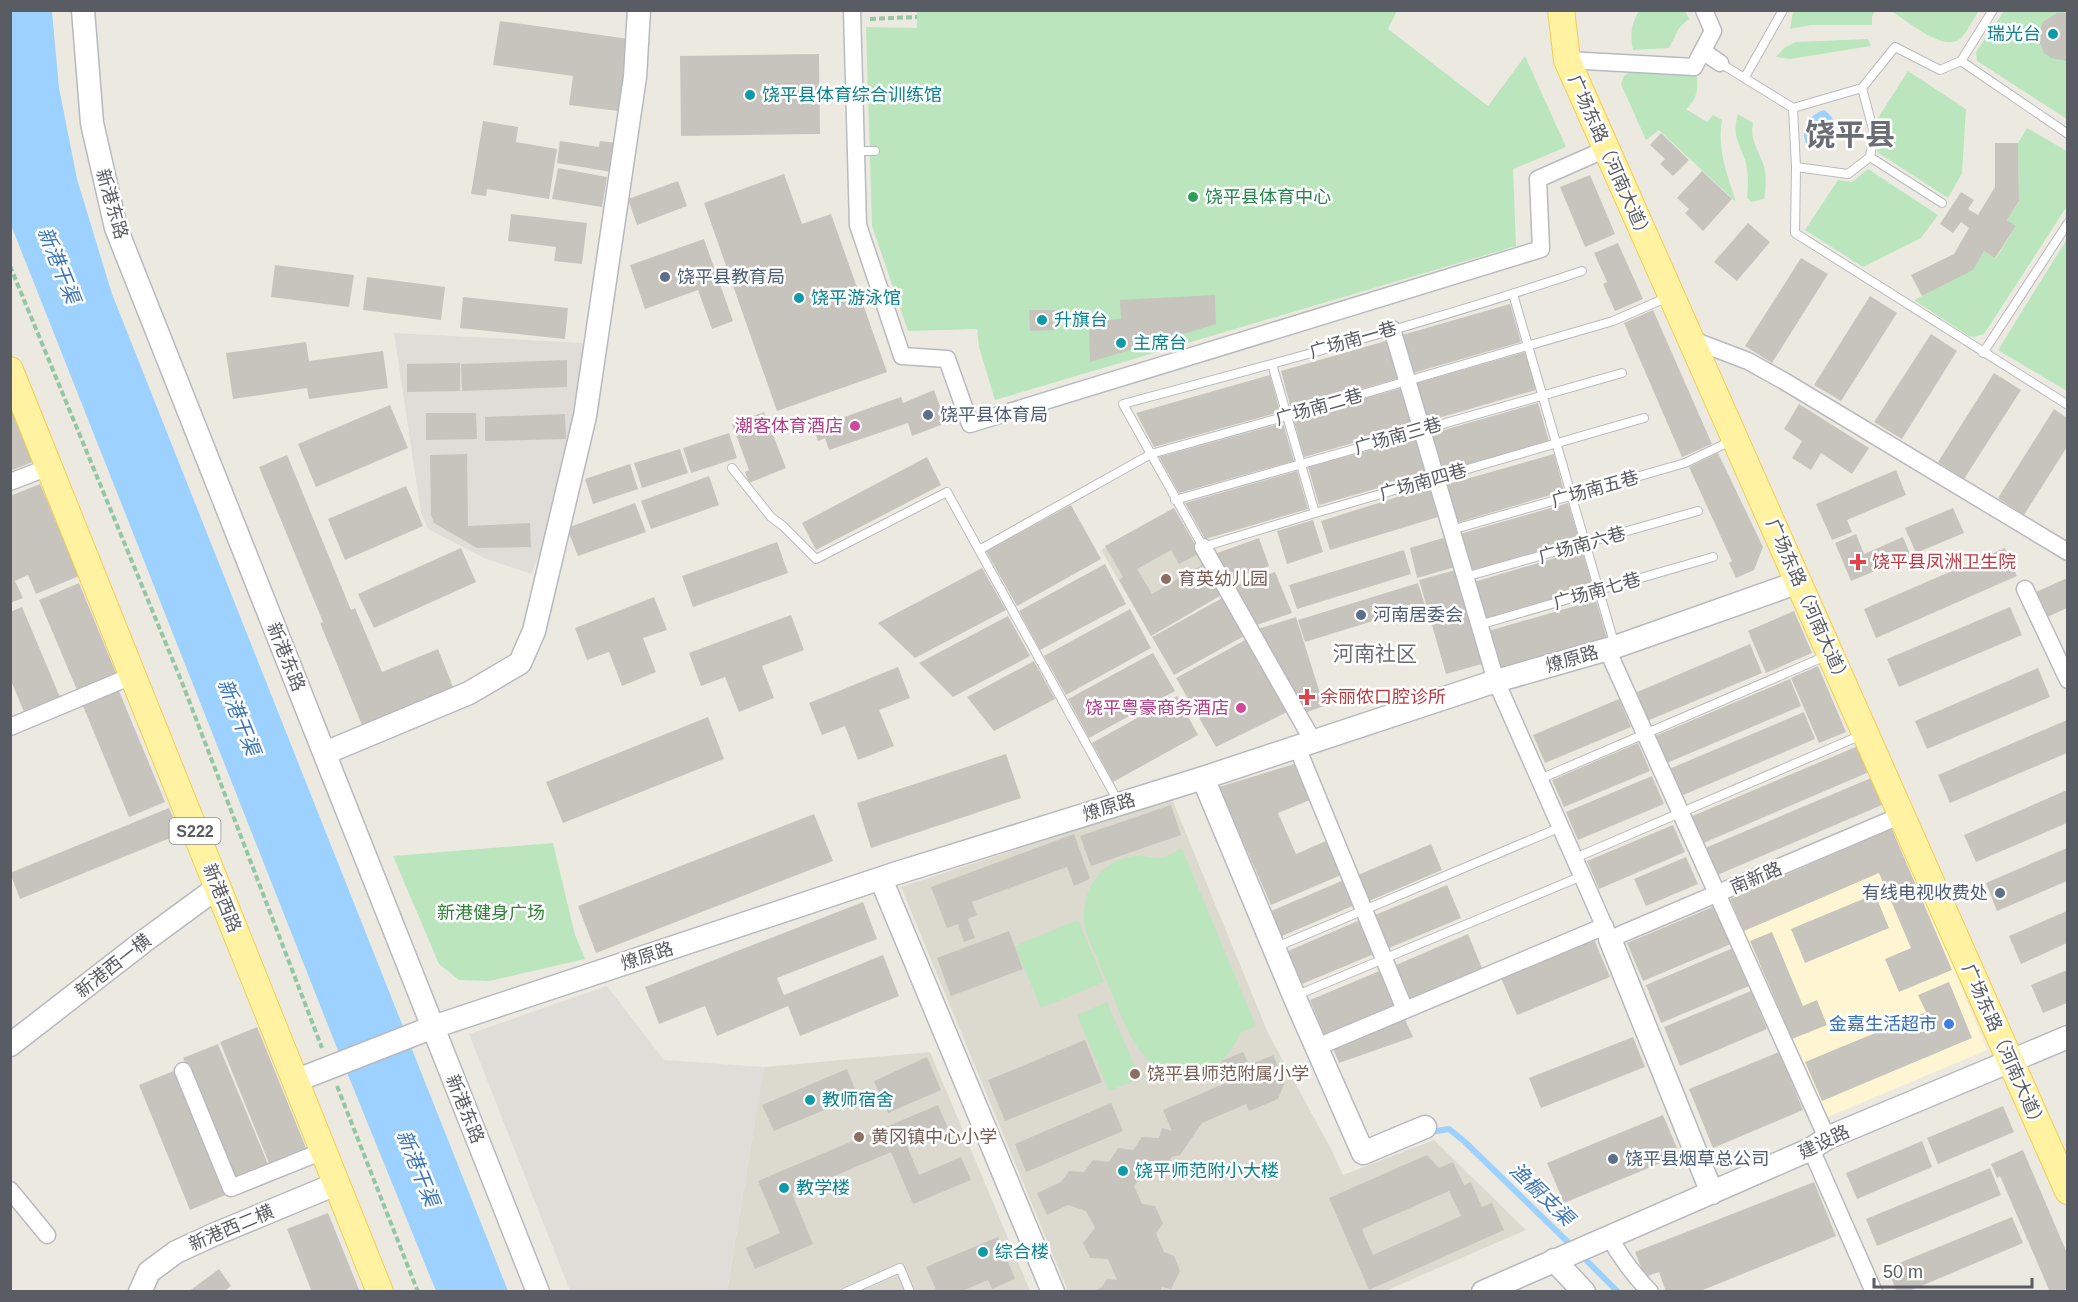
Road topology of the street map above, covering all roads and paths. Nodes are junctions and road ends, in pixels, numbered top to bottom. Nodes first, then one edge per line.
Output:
1 (83, 10) edge
2 (639, 10) edge
3 (1561, 10) edge
4 (1704, 10) edge
5 (1783, 10) edge
6 (1993, 10) edge
7 (852, 15) edge
8 (917, 17) dead end
9 (1704, 52) junction
10 (1567, 60) junction
11 (1960, 62) junction
12 (1720, 63) joint
13 (1745, 77) junction
14 (1862, 88) junction
15 (1793, 108) junction
16 (2067, 134) edge
17 (1606, 149) junction
18 (875, 151) dead end
19 (856, 152) junction
20 (1870, 157) junction
21 (1796, 167) junction
22 (1942, 203) dead end
23 (2067, 223) edge
24 (10, 266) edge
25 (1582, 271) dead end
26 (1513, 294) junction
27 (1671, 295) junction
28 (1392, 329) junction
29 (1690, 339) junction
30 (1528, 346) junction
31 (1983, 353) junction
32 (1272, 364) junction
33 (10, 370) edge
34 (1622, 373) dead end
35 (1407, 382) junction
36 (1542, 395) junction
37 (2067, 405) edge
38 (1287, 417) junction
39 (1644, 418) dead end
40 (1421, 429) junction
41 (1735, 439) junction
42 (1556, 443) junction
43 (1151, 453) junction
44 (1301, 464) junction
45 (49, 467) junction
46 (732, 468) dead end
47 (1436, 478) junction
48 (10, 482) edge
49 (1571, 496) junction
50 (1175, 500) junction
51 (1698, 511) dead end
52 (1315, 513) junction
53 (1451, 530) junction
54 (1585, 544) junction
55 (1203, 548) junction
56 (979, 550) junction
57 (2067, 552) edge
58 (1713, 557) dead end
59 (1465, 577) junction
60 (1800, 582) junction
61 (2025, 589) dead end
62 (1599, 591) junction
63 (1479, 625) junction
64 (1611, 648) junction
65 (1831, 654) junction
66 (134, 675) junction
67 (2067, 680) edge
68 (1496, 681) junction
69 (10, 727) edge
70 (1866, 733) junction
71 (1645, 734) junction
72 (1305, 744) junction
73 (325, 753) junction
74 (1203, 778) junction
75 (1540, 779) junction
76 (1119, 803) junction
77 (1680, 813) junction
78 (1902, 815) junction
79 (1561, 827) junction
80 (1575, 858) junction
81 (1582, 876) junction
82 (881, 879) junction
83 (218, 887) junction
84 (1717, 895) junction
85 (1364, 910) junction
86 (1608, 933) junction
87 (1274, 948) junction
88 (1384, 958) junction
89 (1294, 996) junction
90 (1406, 1010) junction
91 (426, 1030) junction
92 (2067, 1037) edge
93 (10, 1046) edge
94 (1317, 1047) junction
95 (2011, 1061) junction
96 (330, 1069) junction
97 (183, 1071) dead end
98 (295, 1081) junction
99 (1425, 1127) dead end
100 (1819, 1144) junction
101 (323, 1151) junction
102 (336, 1184) junction
103 (10, 1190) edge
104 (2067, 1191) edge
105 (1712, 1193) junction
106 (47, 1235) dead end
107 (1608, 1236) junction
108 (1554, 1260) junction
109 (140, 1292) edge
110 (380, 1292) edge
111 (418, 1292) edge
112 (538, 1292) edge
113 (846, 1292) edge
114 (910, 1292) edge
115 (1053, 1292) edge
116 (1482, 1292) edge
117 (1584, 1292) edge
118 (1650, 1292) edge
119 (1874, 1292) edge

1 - 73 main road, 新港东路
2 - 73 main road
3 - 10 main road, 广场东路（河南大道）
4 - 9 street
5 - 13 lane
6 - 11 lane
7 - 8 path
7 - 19 street
9 - 10 street
9 - 12 street
10 - 17 main road, 广场东路（河南大道）
11 - 14 lane
11 - 16 lane
12 - 13 lane
13 - 15 lane
14 - 15 lane
14 - 20 lane
15 - 21 lane
17 - 19 street
17 - 27 main road, 广场东路（河南大道）
18 - 19 lane
20 - 21 lane
20 - 22 lane
21 - 31 lane
23 - 31 lane
24 - 96 path
25 - 26 lane, 广场南一巷
26 - 28 lane, 广场南一巷
26 - 30 lane
27 - 29 main road, 广场东路（河南大道）
27 - 30 lane, 广场南二巷
28 - 32 lane, 广场南一巷
28 - 35 street
29 - 41 main road, 广场东路（河南大道）
29 - 57 street
30 - 35 lane, 广场南二巷
30 - 36 lane
31 - 37 lane
32 - 38 lane
32 - 43 lane, 广场南一巷
33 - 45 main road, 新港西路 / S222
34 - 36 lane, 广场南三巷
35 - 38 lane, 广场南二巷
35 - 40 street
36 - 40 lane, 广场南三巷
36 - 42 lane
38 - 43 lane, 广场南二巷
38 - 44 lane
39 - 42 lane, 广场南四巷
40 - 44 lane, 广场南三巷
40 - 47 street
41 - 49 lane, 广场南五巷
41 - 60 main road, 广场东路（河南大道）
42 - 47 lane, 广场南四巷
42 - 49 lane
43 - 50 lane
43 - 56 lane, 广场南二巷
44 - 50 lane, 广场南三巷
44 - 52 lane
45 - 48 street
45 - 66 main road, 新港西路 / S222
46 - 56 lane
47 - 52 lane, 广场南四巷
47 - 53 street
49 - 53 lane, 广场南五巷
49 - 54 lane
50 - 55 lane
51 - 54 lane, 广场南六巷
52 - 55 lane, 广场南四巷
53 - 59 street
54 - 59 lane, 广场南六巷
54 - 62 lane
55 - 72 street
56 - 76 lane
58 - 62 lane, 广场南七巷
59 - 63 street
60 - 64 main road, 燎原路
60 - 65 main road, 广场东路（河南大道）
61 - 67 street
62 - 63 lane, 广场南七巷
62 - 64 lane
63 - 68 street
64 - 68 main road, 燎原路
64 - 71 street
65 - 70 main road, 广场东路（河南大道）
65 - 71 lane
66 - 69 street
66 - 83 main road, 新港西路 / S222
68 - 72 main road, 燎原路
68 - 75 street
70 - 77 lane
70 - 78 main road, 广场东路（河南大道）
71 - 75 lane
71 - 77 street
72 - 74 main road, 燎原路
72 - 85 street
73 - 91 main road, 新港东路
74 - 76 main road, 燎原路
74 - 87 main road
75 - 79 street
76 - 82 main road, 燎原路
77 - 80 lane
77 - 84 street
78 - 84 street, 南新路
78 - 95 main road, 广场东路（河南大道）
79 - 80 street
79 - 85 lane
80 - 81 street
81 - 86 street
81 - 88 lane
82 - 91 main road, 燎原路
82 - 115 main road
83 - 93 main road, 新港西一横
83 - 98 main road, 新港西路 / S222
84 - 86 street, 南新路
84 - 100 street
85 - 87 lane
85 - 88 street
86 - 90 street, 南新路
86 - 105 main road
87 - 89 main road
88 - 89 lane
88 - 90 street
89 - 94 main road
90 - 94 street, 南新路
91 - 96 main road, 燎原路
91 - 112 main road, 新港东路
92 - 95 main road, 建设路
94 - 99 main road
95 - 100 main road, 建设路
95 - 104 main road, 广场东路（河南大道）
96 - 98 main road, 燎原路
96 - 111 path
97 - 101 street
98 - 101 main road, 新港西路 / S222
100 - 105 main road, 建设路
100 - 119 street
101 - 102 main road, 新港西路 / S222
102 - 109 main road, 新港西二横
102 - 110 main road, 新港西路 / S222
103 - 106 street
105 - 107 main road, 建设路
107 - 108 main road, 建设路
107 - 118 street
108 - 116 main road, 建设路
108 - 117 main road
113 - 114 lane

